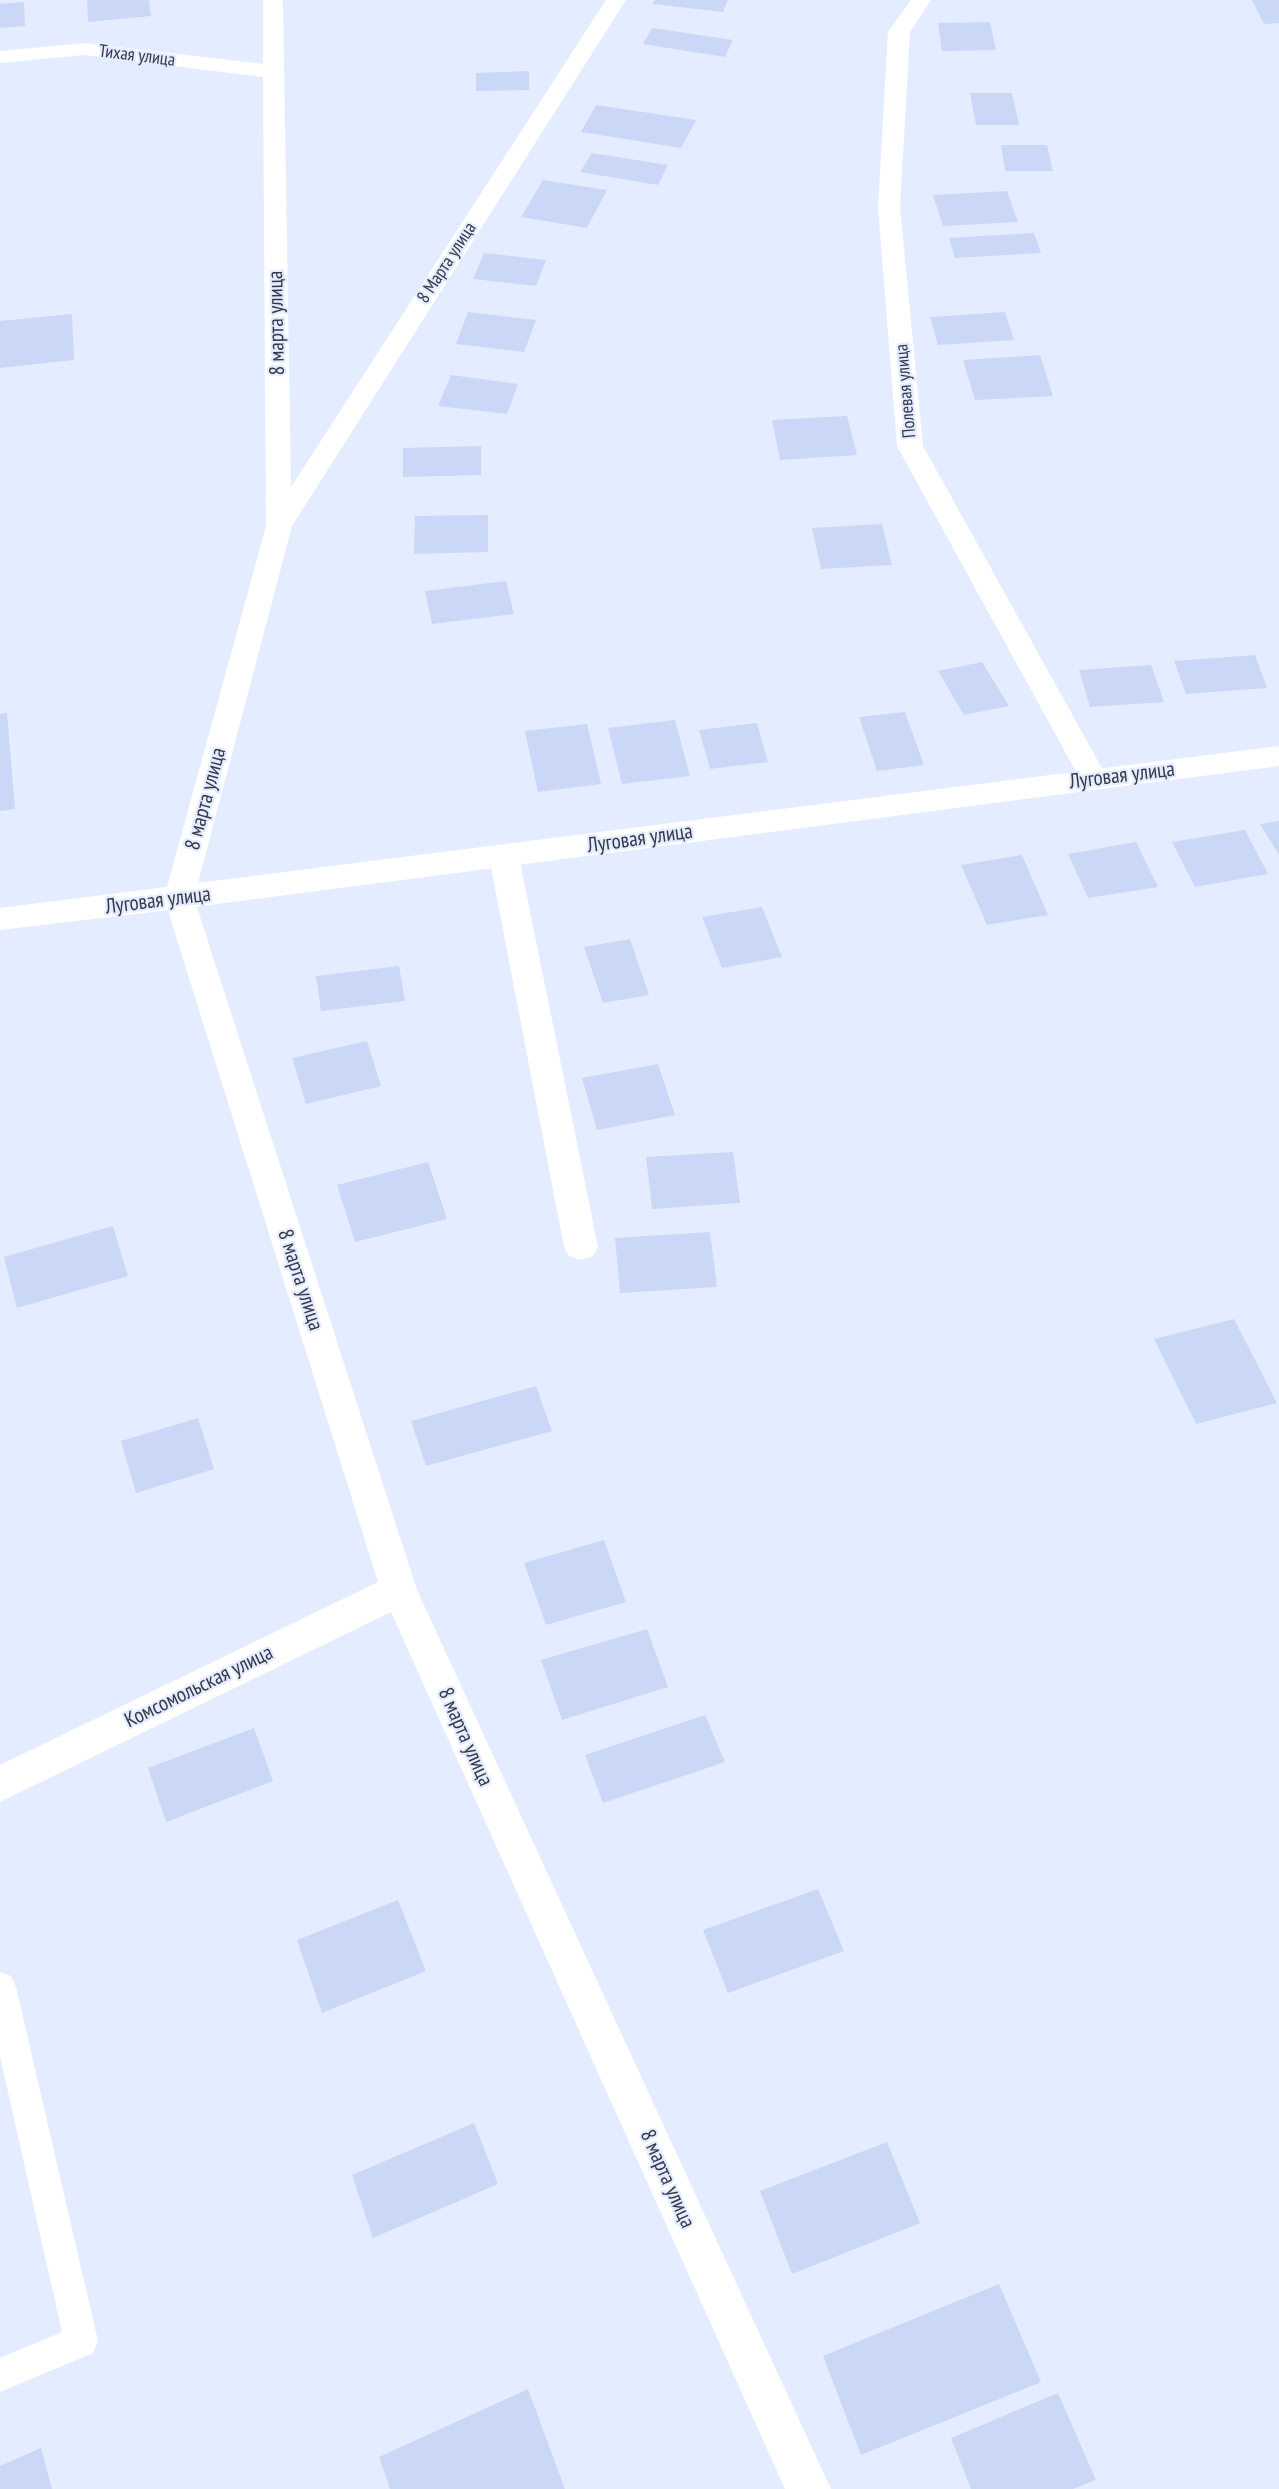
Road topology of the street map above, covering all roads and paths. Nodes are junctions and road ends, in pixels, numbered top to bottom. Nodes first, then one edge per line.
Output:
1 (273, 0) edge
2 (616, 0) edge
3 (921, 0) edge
4 (0, 57) edge
5 (274, 72) junction
6 (279, 526) junction
7 (1279, 756) edge
8 (1094, 779) junction
9 (504, 857) junction
10 (179, 898) junction
11 (0, 919) edge
12 (581, 1247) dead end
13 (399, 1590) junction
14 (0, 1784) edge
15 (0, 1987) edge
16 (0, 2375) edge
17 (808, 2489) edge

1 - 5 street, 8 марта улица
2 - 6 street, 8 Марта улица
3 - 8 street, Полевая улица
4 - 5 street, Тихая улица
5 - 6 street, 8 марта улица
6 - 10 street, 8 марта улица
7 - 8 street, Луговая улица
8 - 9 street, Луговая улица
9 - 10 street, Луговая улица
9 - 12 street
10 - 11 street, Луговая улица
10 - 13 street, 8 марта улица
13 - 14 street, Комсомольская улица
13 - 17 street, 8 марта улица
15 - 16 lane

